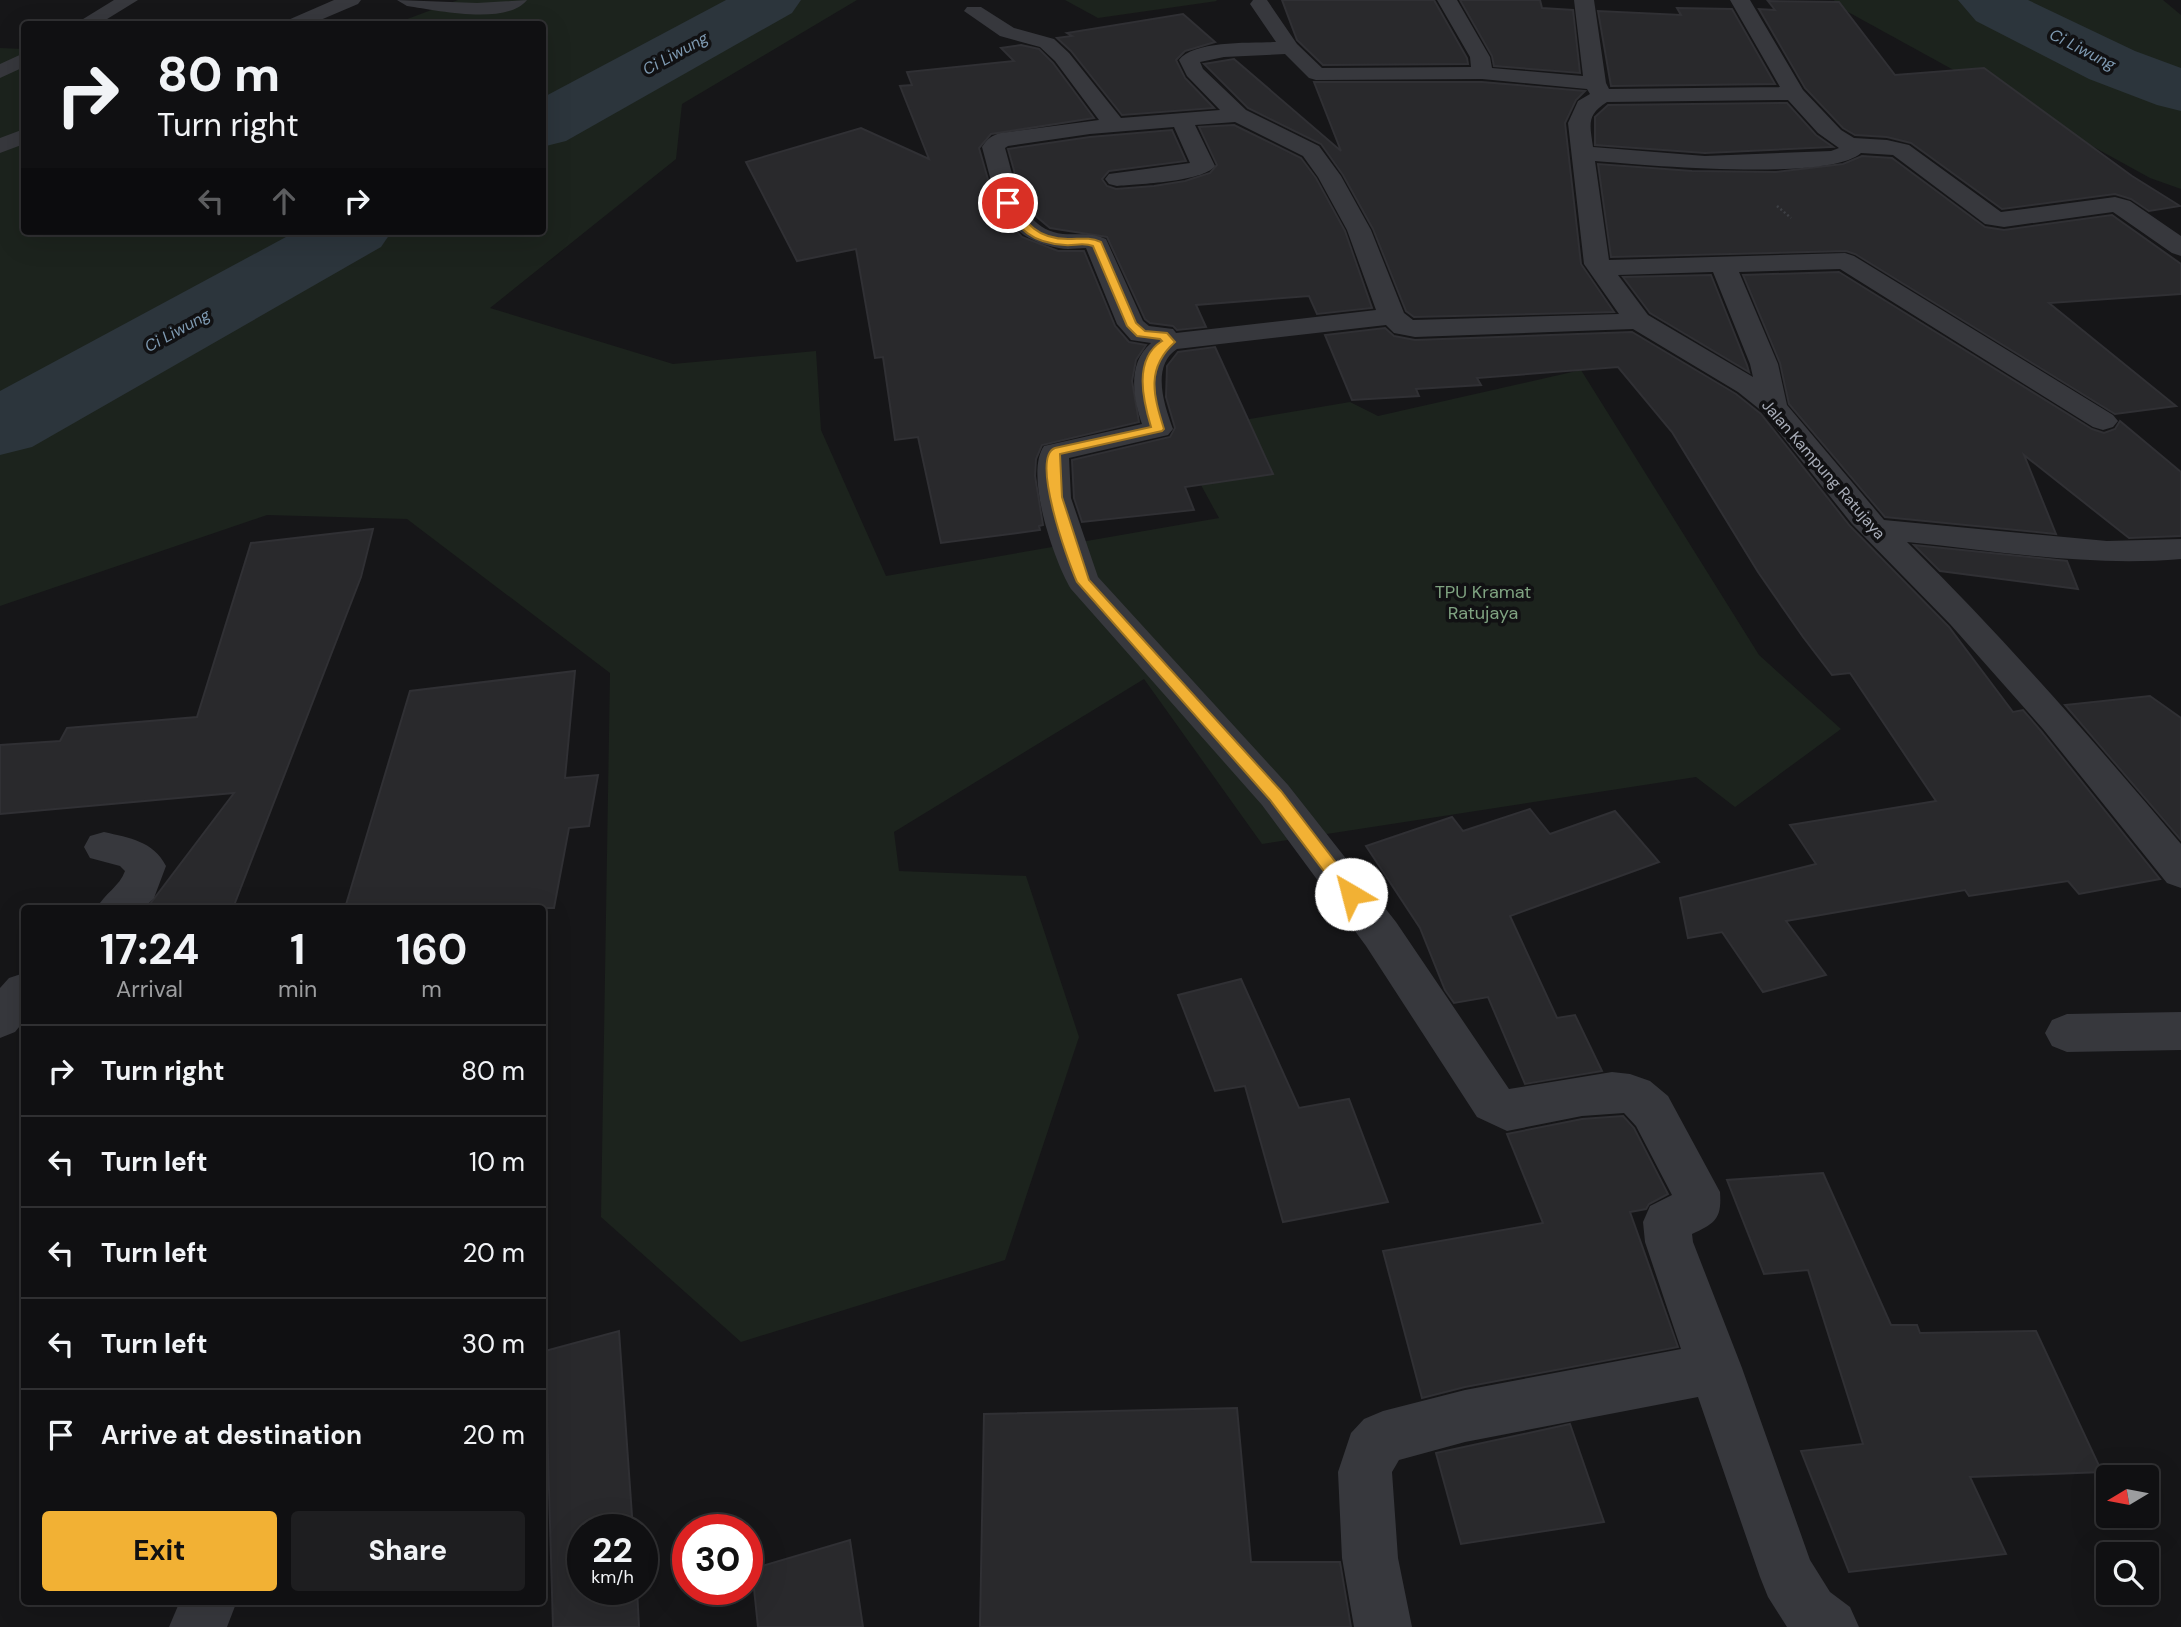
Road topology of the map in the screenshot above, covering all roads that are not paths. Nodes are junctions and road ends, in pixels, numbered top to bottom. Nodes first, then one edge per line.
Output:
1 (128, 0) edge
2 (351, 0) edge
3 (407, 0) edge
4 (517, 0) edge
5 (1447, 0) edge
6 (1584, 0) edge
7 (1740, 0) edge
8 (1260, 4) dead end
9 (974, 11) dead end
10 (90, 21) edge
11 (302, 21) edge
12 (1290, 48) junction
13 (21, 61) edge
14 (0, 72) edge
15 (1482, 73) junction
16 (1598, 90) junction
17 (1794, 93) junction
18 (1238, 115) junction
19 (1182, 121) junction
20 (1116, 126) junction
21 (21, 137) edge
22 (1856, 145) junction
23 (0, 146) edge
24 (1584, 153) junction
25 (1117, 179) dead end
26 (2181, 248) edge
27 (1723, 265) junction
28 (1600, 268) junction
29 (1392, 316) junction
30 (1638, 321) junction
31 (1169, 342) junction
32 (1773, 406) junction
33 (2103, 421) dead end
34 (1874, 528) junction
35 (2181, 549) edge
36 (104, 847) dead end
37 (2181, 872) edge
38 (120, 905) edge
39 (21, 994) edge
40 (0, 1019) edge
41 (2181, 1031) edge
42 (2067, 1033) dead end
43 (1716, 1368) junction
44 (207, 1605) edge
45 (198, 1627) edge
46 (1383, 1627) edge
47 (1830, 1627) edge

1 - 10 street
2 - 11 street
3 - 4 street
5 - 15 street
6 - 16 street
7 - 17 street
8 - 12 street
9 - 20 street
12 - 15 street
12 - 18 street
13 - 14 street
15 - 16 street
16 - 17 street
16 - 24 street, Jalan Kampung Ratujaya
17 - 22 street
18 - 19 street
18 - 29 street
19 - 20 street
19 - 25 street
20 - 31 street
21 - 23 street
22 - 24 street
22 - 26 street
24 - 28 street, Jalan Kampung Ratujaya
27 - 28 street
27 - 32 street
27 - 33 street
28 - 30 street, Jalan Kampung Ratujaya
29 - 30 street
29 - 31 street
30 - 32 street, Jalan Kampung Ratujaya
31 - 43 street
32 - 34 street, Jalan Kampung Ratujaya
34 - 35 street
34 - 37 street, Jalan Kampung Ratujaya
36 - 38 street
39 - 40 street
41 - 42 street
43 - 46 street
43 - 47 street
44 - 45 street

